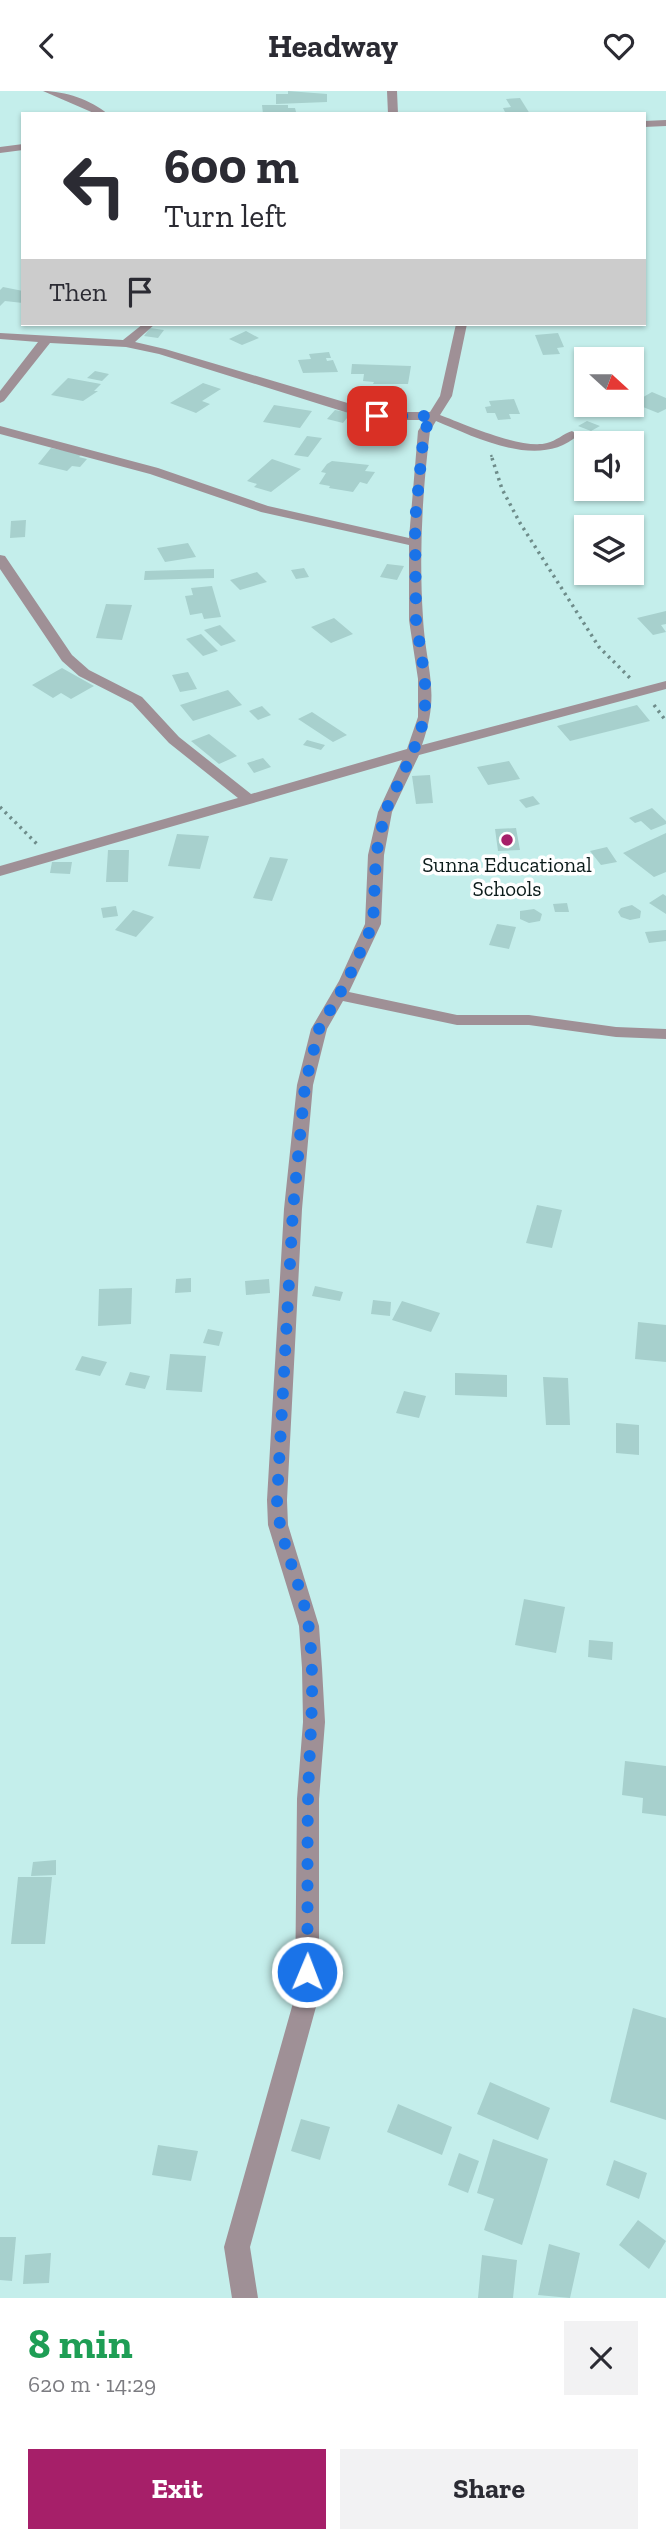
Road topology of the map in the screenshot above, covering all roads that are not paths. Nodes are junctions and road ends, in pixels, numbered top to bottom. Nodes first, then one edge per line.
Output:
1 (48, 91) edge
2 (393, 91) edge
3 (100, 112) edge
4 (393, 112) edge
5 (666, 123) edge
6 (646, 124) edge
7 (21, 147) edge
8 (0, 150) edge
9 (147, 326) edge
10 (462, 326) edge
11 (0, 336) edge
12 (45, 341) junction
13 (126, 344) junction
14 (0, 399) edge
15 (433, 416) junction
16 (0, 430) edge
17 (572, 435) dead end
18 (416, 543) junction
19 (0, 559) edge
20 (666, 685) edge
21 (413, 752) junction
22 (250, 800) junction
23 (0, 871) edge
24 (338, 995) junction
25 (666, 1034) edge
26 (245, 2298) edge

1 - 3 street
2 - 4 street
5 - 6 street
7 - 8 street
9 - 13 street
10 - 15 street
11 - 12 street
12 - 13 street
12 - 14 street
13 - 15 street
15 - 17 street
15 - 18 street
16 - 18 street
18 - 21 street
19 - 22 street
20 - 21 street
21 - 22 street
21 - 24 street
22 - 23 street
24 - 25 street
24 - 26 street

